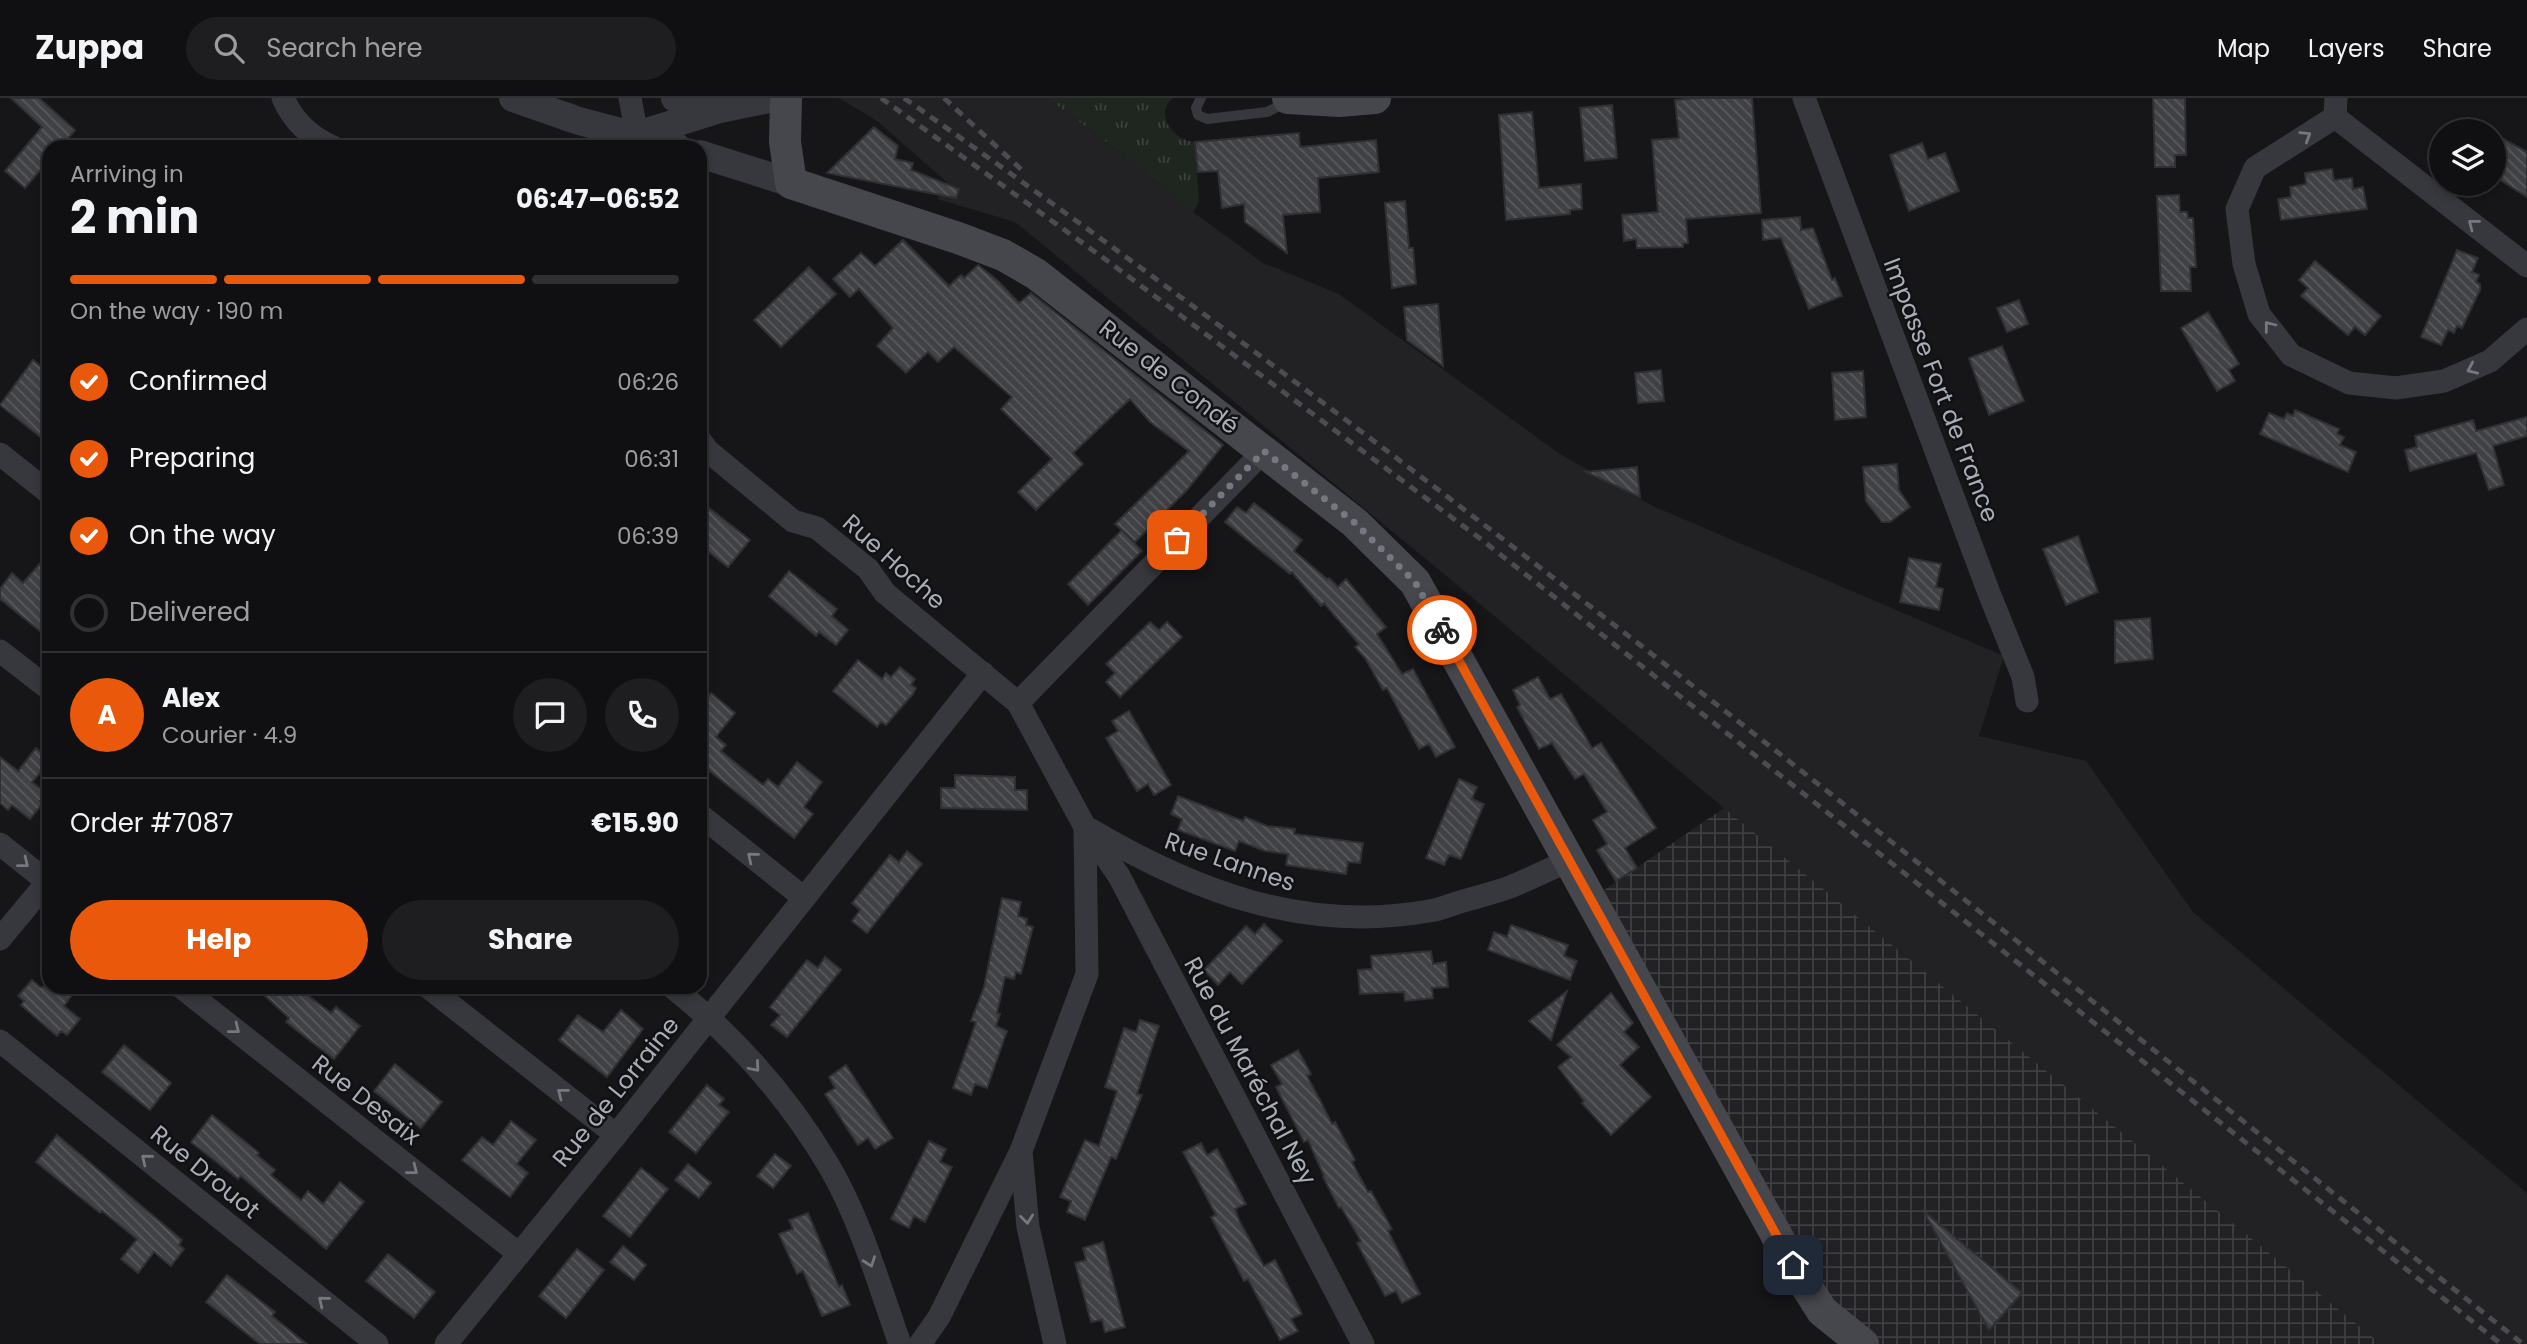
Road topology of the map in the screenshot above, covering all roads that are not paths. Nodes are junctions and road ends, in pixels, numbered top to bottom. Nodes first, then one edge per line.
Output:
1 (283, 98) edge
2 (513, 98) edge
3 (592, 98) edge
4 (630, 98) edge
5 (676, 98) edge
6 (774, 98) edge
7 (786, 98) edge
8 (1201, 98) edge
9 (1375, 98) edge
10 (1804, 98) edge
11 (1291, 99) edge
12 (2335, 108) edge
13 (720, 109) junction
14 (605, 127) junction
15 (317, 140) edge
16 (630, 140) edge
17 (632, 140) edge
18 (635, 140) edge
19 (707, 156) edge
20 (791, 183) junction
21 (2527, 265) edge
22 (2527, 329) edge
23 (707, 450) edge
24 (1264, 451) junction
25 (0, 454) edge
26 (42, 487) edge
27 (0, 650) edge
28 (982, 673) junction
29 (42, 683) edge
30 (2027, 701) dead end
31 (1018, 703) junction
32 (707, 821) edge
33 (1085, 827) junction
34 (0, 844) edge
35 (1569, 861) junction
36 (42, 876) edge
37 (42, 889) edge
38 (804, 898) junction
39 (0, 939) edge
40 (190, 994) edge
41 (437, 994) edge
42 (681, 994) edge
43 (709, 1017) junction
44 (0, 1041) edge
45 (616, 1135) junction
46 (1021, 1151) junction
47 (519, 1254) junction
48 (1822, 1311) junction
49 (377, 1344) edge
50 (446, 1344) edge
51 (900, 1344) edge
52 (920, 1344) edge
53 (1055, 1344) edge
54 (1363, 1344) edge
55 (1827, 1344) edge
56 (1863, 1344) edge

1 - 15 street
2 - 14 street
3 - 14 street
4 - 17 street
5 - 13 street
6 - 13 street
7 - 20 main road
8 - 11 lane
9 - 11 main road
10 - 30 street, Impasse Fort de France
21 -> 12 street
22 -> 12 street
13 - 18 street
14 - 16 street
19 - 20 street, Rue de Condé
20 - 24 main road, Rue de Condé
23 - 28 street, Rue Hoche
24 - 31 street
24 - 35 main road, Rue de Condé
25 - 26 street
27 - 29 street
28 - 31 street, Rue Hoche
28 - 38 street, Rue de Lorraine
31 - 33 street, Rue du Maréchal Ney
38 -> 32 street
33 - 35 street, Rue Lannes
33 - 46 street
33 - 54 street, Rue du Maréchal Ney
34 -> 36 street
35 - 48 main road, Rue de Condé
37 - 39 street
38 - 43 street, Rue de Lorraine
40 -> 47 street, Rue Desaix
45 -> 41 street
42 - 43 street
43 - 45 street, Rue de Lorraine
43 -> 51 street
49 -> 44 street, Rue Drouot
45 - 47 street, Rue de Lorraine
46 - 52 street
46 -> 53 street
47 - 50 street, Rue de Lorraine
48 - 55 main road, Rue de Condé
48 - 56 main road, Rue de Condé

